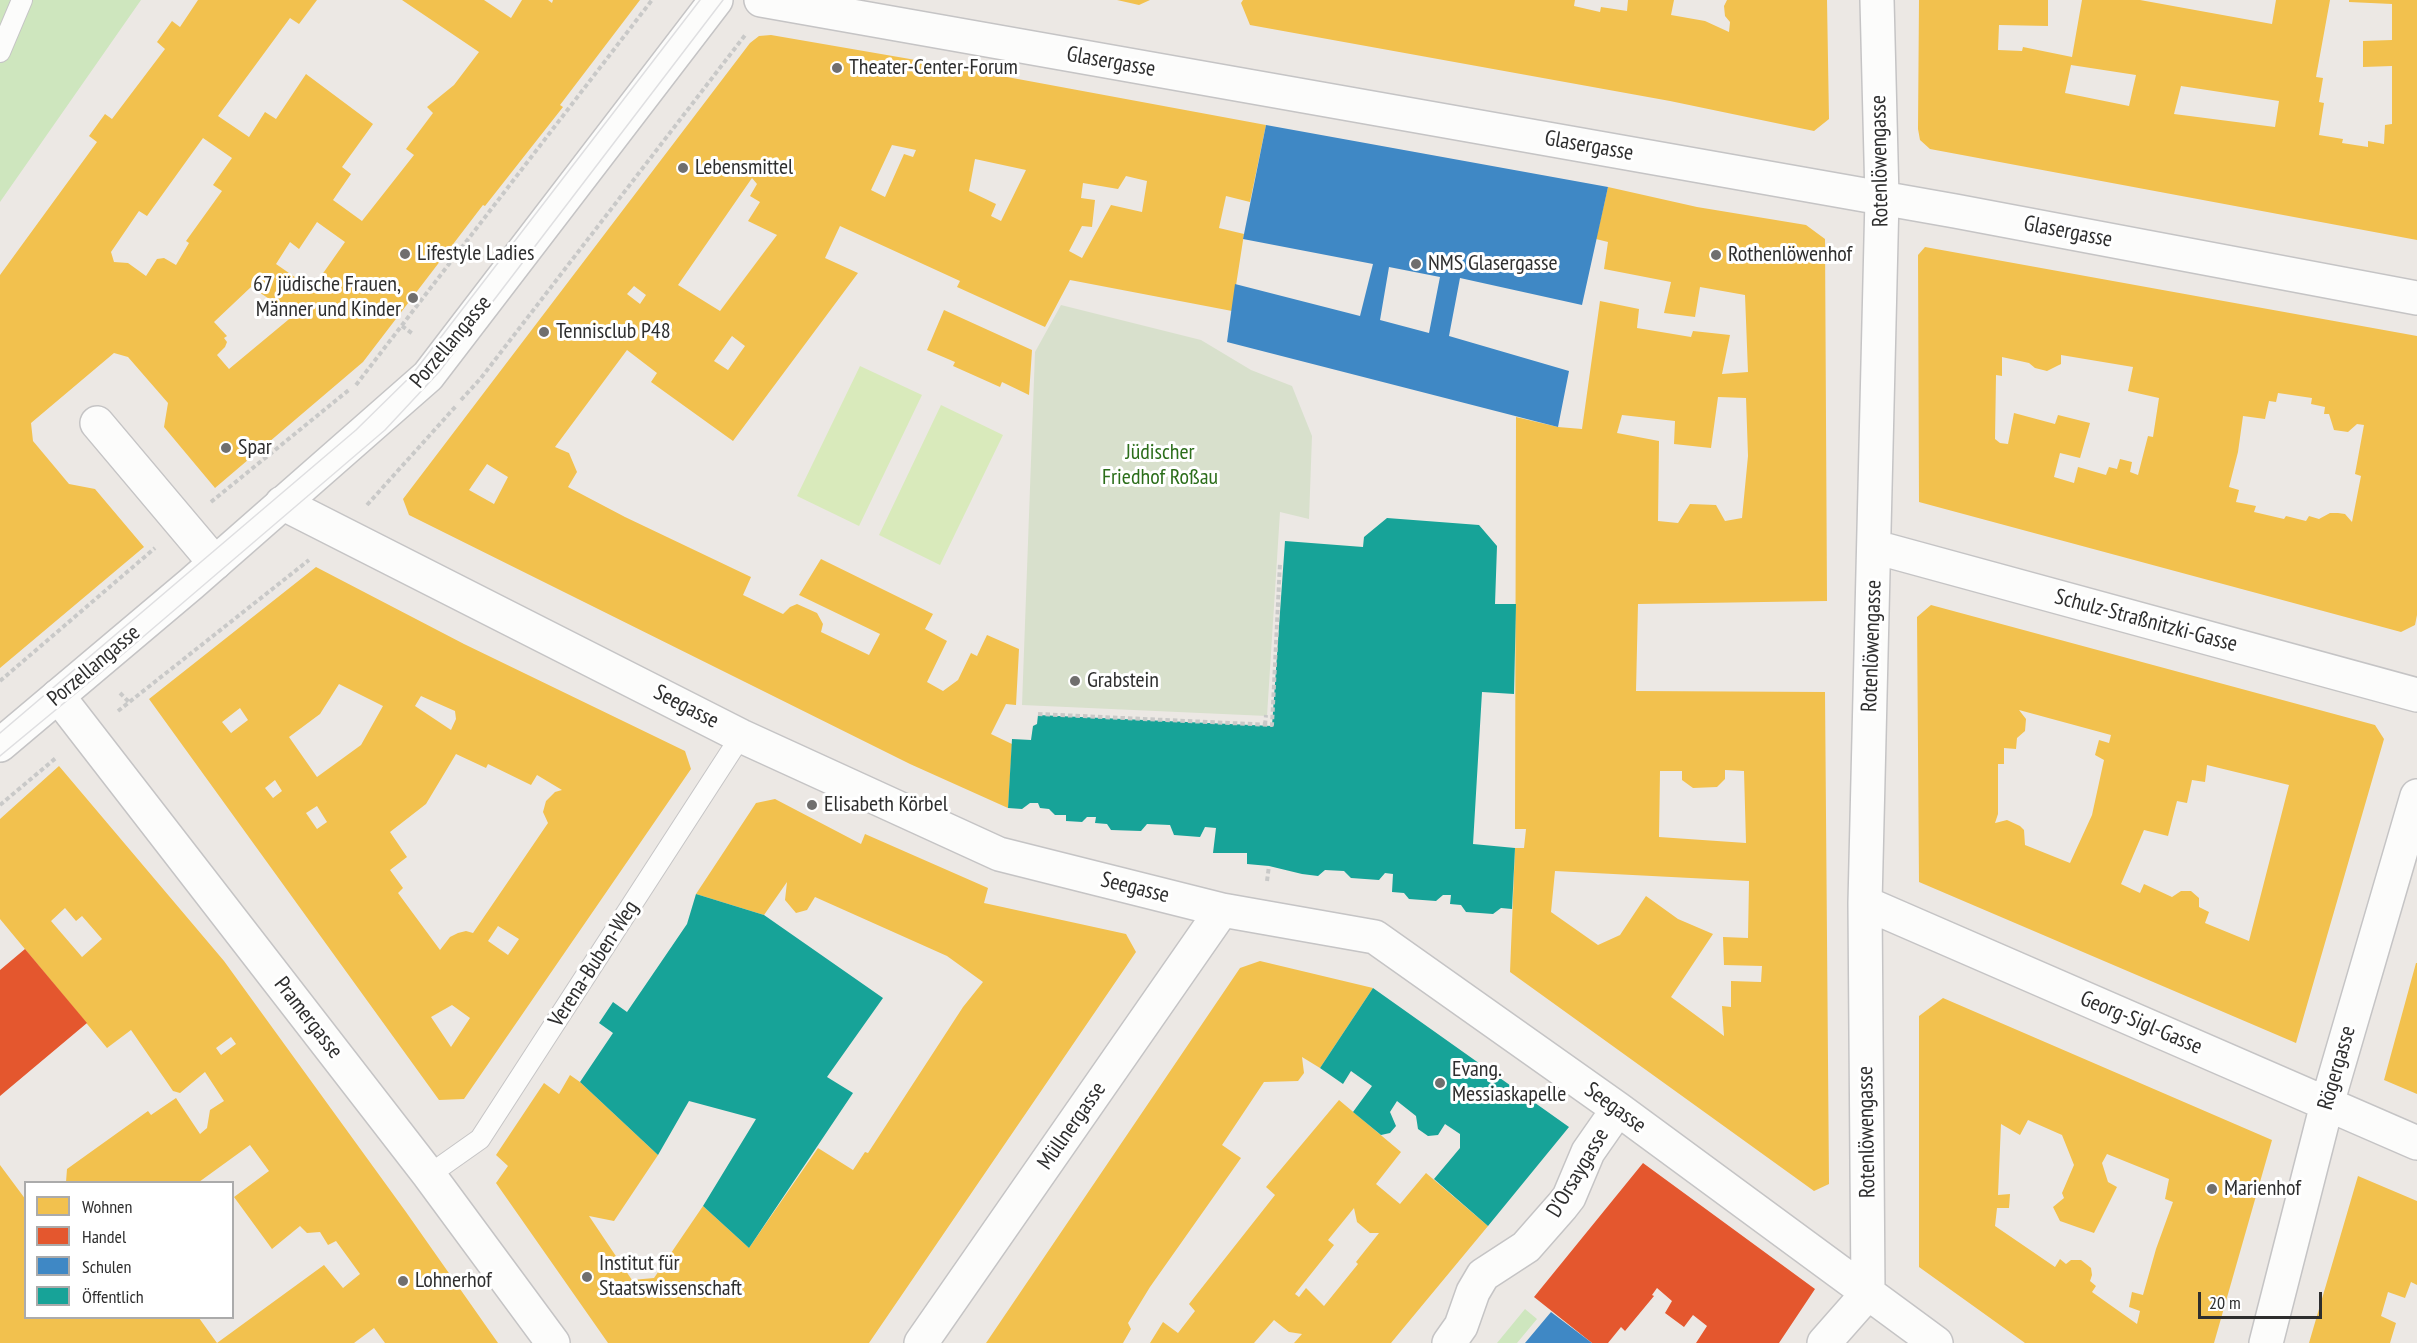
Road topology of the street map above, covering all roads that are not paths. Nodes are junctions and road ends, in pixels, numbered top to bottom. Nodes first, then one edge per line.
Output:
1 (22, 0) edge
2 (716, 0) edge
3 (1877, 0) edge
4 (766, 1) edge
5 (0, 52) edge
6 (1882, 198) junction
7 (2417, 298) edge
8 (97, 423) dead end
9 (282, 503) junction
10 (1875, 547) junction
11 (215, 563) junction
12 (2417, 695) edge
13 (58, 696) junction
14 (741, 736) junction
15 (0, 745) edge
16 (2417, 796) edge
17 (1865, 903) junction
18 (1222, 910) junction
19 (2327, 1104) junction
20 (1618, 1109) junction
21 (2417, 1143) edge
22 (429, 1175) junction
23 (1868, 1293) junction
24 (553, 1343) edge
25 (921, 1343) edge
26 (1449, 1343) edge
27 (1824, 1343) edge
28 (1936, 1343) edge
29 (2266, 1343) edge

1 - 5 lane
2 - 9 street, Porzellangasse
3 - 6 street, Rotenlöwengasse
4 - 6 street, Glasergasse
6 - 7 street, Glasergasse
6 - 10 street, Rotenlöwengasse
8 - 11 street
9 - 11 street, Porzellangasse
9 - 14 street, Seegasse
10 - 12 street, Schulz-Straßnitzki-Gasse
10 - 17 street, Rotenlöwengasse
11 - 13 street, Porzellangasse
13 - 15 street, Porzellangasse
13 - 22 street, Pramergasse
14 - 18 street, Seegasse
14 - 22 lane, Verena-Buben-Weg
16 - 19 street, Rögergasse
17 - 19 street, Georg-Sigl-Gasse
17 - 23 street, Rotenlöwengasse
18 - 20 street, Seegasse
18 - 25 street, Müllnergasse
19 - 21 street, Georg-Sigl-Gasse
19 - 29 street, Rögergasse
20 - 23 street, Seegasse
20 - 26 street, D'Orsaygasse
22 - 24 street, Pramergasse
23 - 27 street
23 - 28 street, Seegasse

